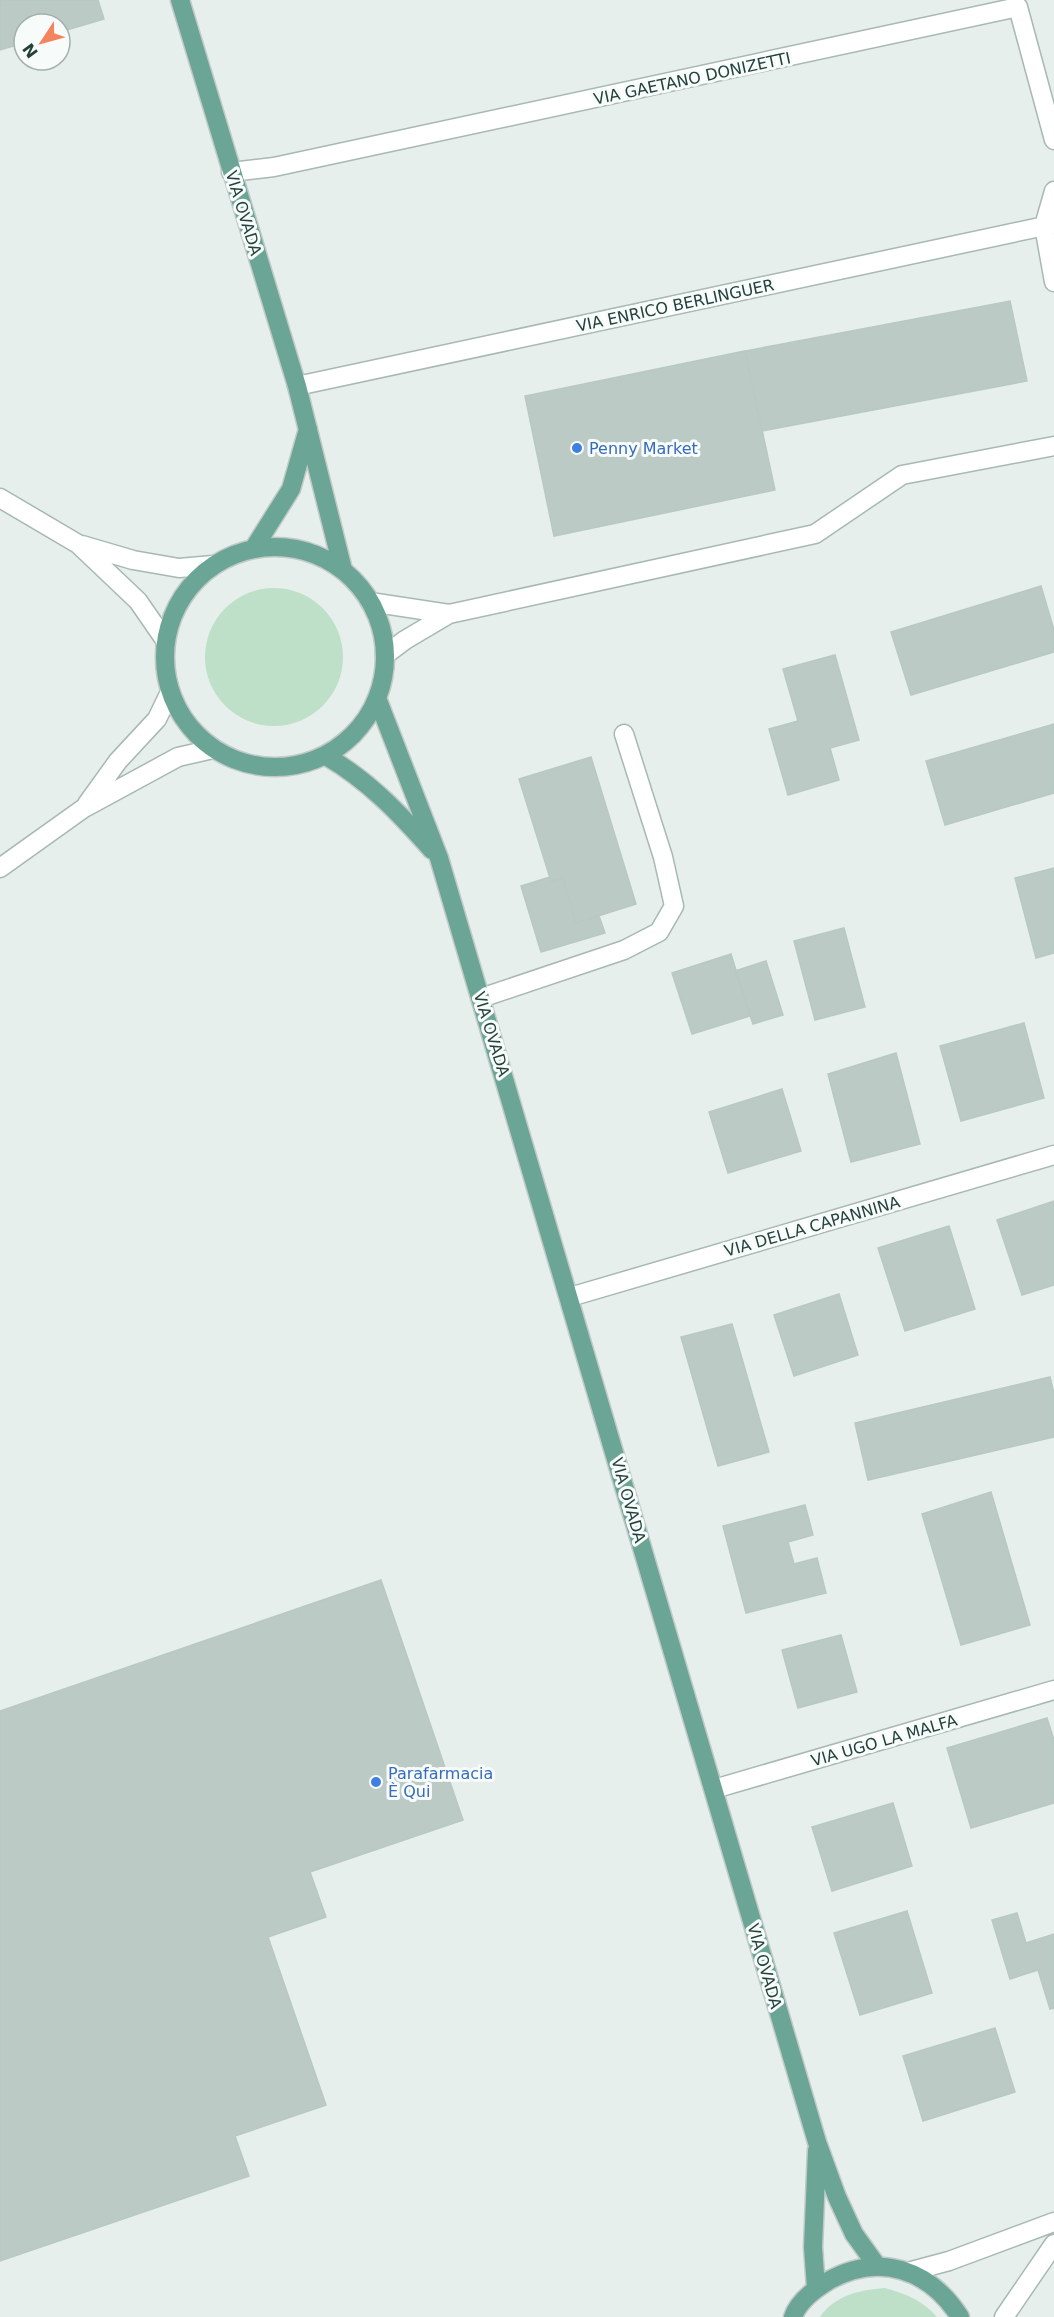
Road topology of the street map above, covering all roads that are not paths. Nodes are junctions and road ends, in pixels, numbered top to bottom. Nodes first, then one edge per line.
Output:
1 (180, 0) edge
2 (1054, 140) edge
3 (231, 172) junction
4 (1054, 191) edge
5 (1049, 225) edge
6 (1054, 282) edge
7 (297, 386) junction
8 (308, 427) junction
9 (1054, 446) edge
10 (0, 498) edge
11 (78, 544) junction
12 (255, 548) junction
13 (213, 565) junction
14 (343, 570) junction
15 (370, 602) junction
16 (449, 614) junction
17 (165, 640) junction
18 (385, 655) junction
19 (170, 692) junction
20 (377, 698) junction
21 (624, 734) dead end
22 (213, 749) junction
23 (326, 756) junction
24 (84, 808) junction
25 (439, 858) junction
26 (0, 868) edge
27 (481, 998) junction
28 (1054, 1155) edge
29 (570, 1297) junction
30 (1054, 1690) edge
31 (714, 1789) junction
32 (817, 2142) junction
33 (1054, 2222) edge
34 (1054, 2244) edge
35 (877, 2266) junction
36 (908, 2272) junction
37 (816, 2288) junction
38 (793, 2317) edge
39 (960, 2317) edge
40 (1004, 2317) edge

1 - 3 main road, VIA OVADA
2 - 3 street, VIA GAETANO DONIZETTI
3 - 7 main road, VIA OVADA
4 - 5 street
5 - 6 street
5 - 7 street, VIA ENRICO BERLINGUER
7 - 8 main road, VIA OVADA
8 - 12 main road
8 - 14 main road, VIA OVADA
9 - 16 street
10 - 11 street
11 - 13 street
11 - 17 street
12 - 13 main road
12 - 14 main road
13 - 17 main road
14 - 15 main road
15 - 16 street
15 - 18 main road
16 - 18 street
17 - 19 main road
18 - 20 main road
19 - 22 main road
19 - 24 street
20 - 23 main road
20 - 25 main road, VIA OVADA
21 - 27 street
22 - 23 main road
22 - 24 street
23 - 25 main road, VIA OVADA
24 - 26 street
25 - 27 main road, VIA OVADA
27 - 29 main road, VIA OVADA
28 - 29 street, VIA DELLA CAPANNINA
29 - 31 main road, VIA OVADA
30 - 31 street, VIA UGO LA MALFA
31 - 32 main road, VIA OVADA
32 - 35 main road, VIA OVADA
32 - 37 main road, VIA OVADA
33 - 36 street
34 - 40 street
35 - 36 main road
35 - 37 main road
36 - 39 main road
37 - 38 main road

